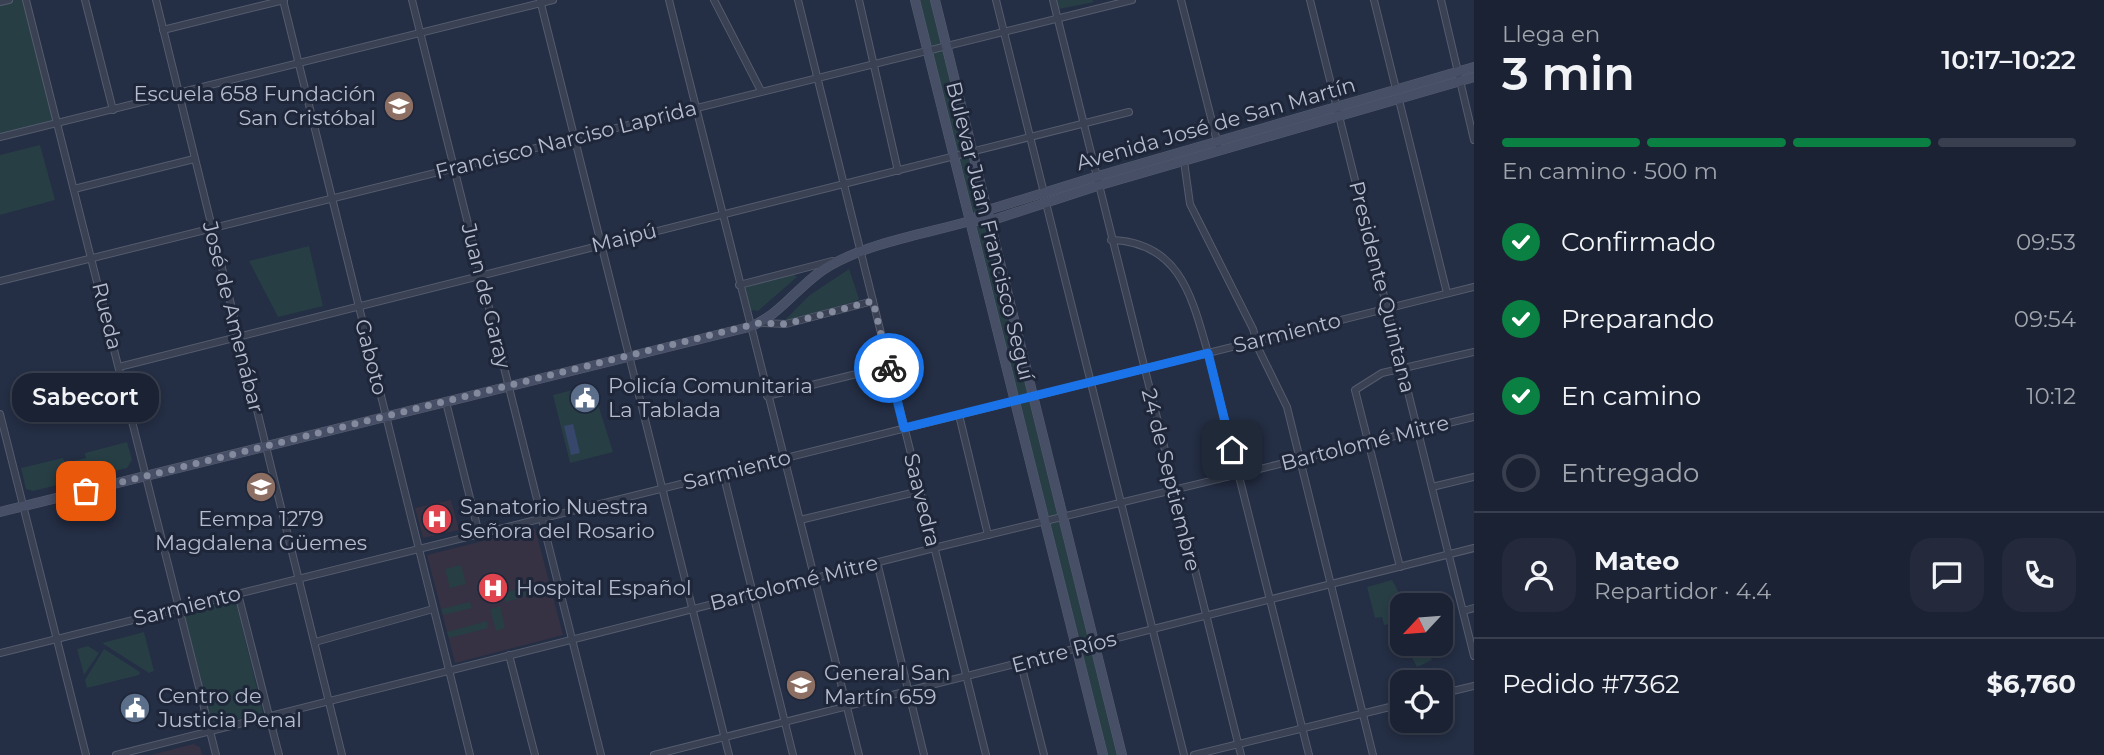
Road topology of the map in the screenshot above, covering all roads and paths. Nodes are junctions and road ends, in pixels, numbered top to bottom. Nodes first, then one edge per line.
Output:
1 (9, 0) edge
2 (26, 0) edge
3 (85, 0) edge
4 (156, 0) edge
5 (283, 0) edge
6 (412, 0) edge
7 (553, 0) edge
8 (670, 0) edge
9 (714, 0) edge
10 (798, 0) edge
11 (859, 0) edge
12 (915, 0) edge
13 (935, 0) edge
14 (996, 0) edge
15 (1053, 0) edge
16 (1132, 0) edge
17 (1181, 0) edge
18 (1310, 0) edge
19 (1374, 0) edge
20 (1441, 0) edge
21 (541, 1) edge
22 (0, 2) edge
23 (1058, 18) junction
24 (163, 30) junction
25 (1004, 31) junction
26 (420, 33) junction
27 (946, 45) junction
28 (927, 50) junction
29 (299, 63) junction
30 (873, 63) junction
31 (1474, 67) edge
32 (817, 77) junction
33 (1458, 77) junction
34 (1474, 77) edge
35 (1396, 89) junction
36 (761, 91) junction
37 (179, 93) junction
38 (1399, 100) junction
39 (695, 108) junction
40 (113, 110) junction
41 (1129, 112) dead end
42 (1338, 112) junction
43 (58, 123) junction
44 (1084, 124) junction
45 (0, 137) edge
46 (576, 138) junction
47 (1030, 138) junction
48 (1474, 141) edge
49 (1218, 145) junction
50 (973, 152) junction
51 (954, 157) junction
52 (194, 159) junction
53 (1184, 161) junction
54 (454, 168) junction
55 (898, 171) junction
56 (1096, 182) junction
57 (843, 185) junction
58 (74, 189) junction
59 (1045, 197) junction
60 (332, 198) junction
61 (988, 210) junction
62 (721, 214) junction
63 (970, 221) junction
64 (990, 221) junction
65 (211, 229) junction
66 (1111, 240) junction
67 (601, 243) junction
68 (860, 253) junction
69 (92, 258) junction
70 (844, 258) junction
71 (480, 275) junction
72 (0, 281) edge
73 (739, 285) junction
74 (1474, 287) edge
75 (1447, 293) junction
76 (873, 301) junction
77 (358, 305) junction
78 (1387, 308) junction
79 (754, 325) junction
80 (238, 337) junction
81 (1256, 341) junction
82 (1474, 352) edge
83 (1208, 353) junction
84 (630, 357) junction
85 (889, 366) junction
86 (119, 367) junction
87 (1143, 369) junction
88 (1402, 369) junction
89 (1091, 382) junction
90 (508, 387) junction
91 (767, 396) junction
92 (1033, 396) junction
93 (1015, 401) junction
94 (446, 402) junction
95 (0, 414) edge
96 (959, 415) junction
97 (386, 417) junction
98 (1474, 417) edge
99 (904, 428) junction
100 (1418, 431) junction
101 (1368, 443) junction
102 (265, 447) junction
103 (783, 458) junction
104 (1298, 460) junction
105 (723, 473) junction
106 (1238, 475) junction
107 (146, 476) junction
108 (1474, 477) edge
109 (1432, 486) junction
110 (663, 488) junction
111 (920, 491) junction
112 (1174, 491) junction
113 (1121, 503) junction
114 (24, 506) junction
115 (0, 512) edge
116 (541, 518) junction
117 (1062, 518) junction
118 (800, 520) junction
119 (1045, 522) junction
120 (479, 534) junction
121 (988, 535) junction
122 (934, 548) junction
123 (1474, 548) edge
124 (419, 549) junction
125 (1449, 555) junction
126 (877, 562) junction
127 (1400, 567) junction
128 (300, 578) junction
129 (815, 578) junction
130 (1329, 584) junction
131 (753, 593) junction
132 (238, 594) junction
133 (1270, 599) junction
134 (179, 608) junction
135 (1474, 608) edge
136 (693, 609) junction
137 (433, 610) junction
138 (1463, 611) junction
139 (1206, 615) junction
140 (1152, 628) junction
141 (58, 639) junction
142 (572, 639) junction
143 (314, 642) junction
144 (1094, 643) junction
145 (1077, 650) junction
146 (0, 653) edge
147 (509, 655) junction
148 (1474, 656) edge
149 (1021, 664) junction
150 (449, 670) junction
151 (967, 677) junction
152 (1474, 686) edge
153 (1453, 691) edge
154 (908, 692) junction
155 (329, 701) junction
156 (847, 707) junction
157 (1390, 707) edge
158 (1362, 714) junction
159 (269, 716) junction
160 (785, 722) junction
161 (1302, 728) junction
162 (210, 732) junction
163 (725, 737) junction
164 (1238, 744) junction
165 (86, 755) edge
166 (116, 755) edge
167 (216, 755) edge
168 (279, 755) edge
169 (342, 755) edge
170 (470, 755) edge
171 (535, 755) edge
172 (601, 755) edge
173 (654, 755) edge
174 (729, 755) edge
175 (793, 755) edge
176 (859, 755) edge
177 (923, 755) edge
178 (986, 755) edge
179 (1044, 755) edge
180 (1102, 755) edge
181 (1122, 755) edge
182 (1184, 755) edge
183 (1195, 755) edge
184 (1241, 755) edge
185 (1309, 755) edge
186 (1373, 755) edge

1 - 22 street
2 - 43 street, Rueda
3 - 40 street
4 - 24 street, José de Amenábar
5 - 24 street
5 - 29 street, Gaboto
6 - 26 street, Juan de Garay
7 - 21 street
8 - 39 street
9 - 36 street
10 - 32 street, Saavedra
11 - 30 street
12 - 28 main road, Bulevar Juan Francisco Seguí
13 - 27 main road, Bulevar Juan Francisco Seguí
14 - 25 street
15 - 23 street, 24 de Septiembre
16 - 23 street, Francisco Narciso Laprida
17 - 49 street
18 - 42 street, Presidente Quintana
19 - 35 street
20 - 33 street
21 - 26 street
21 - 46 street
23 - 25 street, Francisco Narciso Laprida
23 - 44 street, 24 de Septiembre
24 - 37 street, José de Amenábar
25 - 27 street, Francisco Narciso Laprida
25 - 47 street
26 - 29 street
26 - 54 street, Juan de Garay
27 - 28 street, Francisco Narciso Laprida
27 - 50 main road, Bulevar Juan Francisco Seguí
28 - 30 street, Francisco Narciso Laprida
28 - 51 main road, Bulevar Juan Francisco Seguí
29 - 37 street
29 - 60 street, Gaboto
30 - 32 street, Francisco Narciso Laprida
30 - 55 street
31 - 33 main road, Avenida José de San Martín
32 - 36 street, Francisco Narciso Laprida
32 - 57 street, Saavedra
33 - 34 main road, Avenida José de San Martín
33 - 35 main road, Avenida José de San Martín
33 - 38 main road, Avenida José de San Martín
33 - 48 street
35 - 42 main road, Avenida José de San Martín
36 - 39 street, Francisco Narciso Laprida
37 - 40 street
37 - 52 street, José de Amenábar
38 - 42 main road, Avenida José de San Martín
38 - 75 street
39 - 46 street, Francisco Narciso Laprida
39 - 62 street
40 - 43 street
41 - 44 street, Maipú
42 - 49 main road, Avenida José de San Martín
42 - 78 street, Presidente Quintana
43 - 45 street
43 - 58 street, Rueda
44 - 47 street, Maipú
44 - 56 street, 24 de Septiembre
46 - 54 street, Francisco Narciso Laprida
46 - 67 street
47 - 50 street, Maipú
47 - 59 street
49 - 53 main road, Avenida José de San Martín
49 - 56 main road, Avenida José de San Martín
50 - 51 street, Maipú
50 - 61 main road, Bulevar Juan Francisco Seguí
51 - 55 street, Maipú
51 - 63 main road, Bulevar Juan Francisco Seguí
52 - 58 street
52 - 65 street, José de Amenábar
53 - 56 main road, Avenida José de San Martín
53 - 81 street
54 - 60 street, Francisco Narciso Laprida
54 - 71 street, Juan de Garay
55 - 57 street, Maipú
56 - 59 main road, Avenida José de San Martín
56 - 66 street, 24 de Septiembre
57 - 62 street, Maipú
57 - 68 street, Saavedra
58 - 69 street, Rueda
59 - 61 main road, Avenida José de San Martín
59 - 64 main road, Avenida José de San Martín
59 - 89 street
60 - 65 street, Francisco Narciso Laprida
60 - 77 street, Gaboto
61 - 63 main road, Avenida José de San Martín
61 - 64 main road, Bulevar Juan Francisco Seguí
62 - 67 street, Maipú
62 - 73 street
63 - 64 main road, Avenida José de San Martín
63 - 68 main road, Avenida José de San Martín
63 - 93 main road, Bulevar Juan Francisco Seguí
64 - 92 main road, Bulevar Juan Francisco Seguí
65 - 69 street, Francisco Narciso Laprida
65 - 80 street, José de Amenábar
66 - 83 street
66 - 87 street, 24 de Septiembre
67 - 71 street, Maipú
67 - 84 street
68 - 70 main road, Avenida José de San Martín
68 - 76 street, Saavedra
69 - 72 street, Francisco Narciso Laprida
69 - 86 street, Rueda
70 - 73 street, Avenida José de San Martín
70 - 79 main road, Avenida José de San Martín
71 - 77 street, Maipú
71 - 90 street, Juan de Garay
73 - 79 street
74 - 75 street, Sarmiento
75 - 78 street, Sarmiento
76 - 79 street, Avenida José de San Martín
76 - 85 street, Saavedra
77 - 80 street, Maipú
77 - 97 street, Gaboto
78 - 81 street, Sarmiento
78 - 88 street, Presidente Quintana
79 - 84 main road, Avenida José de San Martín
79 - 91 street
80 - 86 street, Maipú
80 - 102 street, José de Amenábar
81 - 83 street, Sarmiento
81 - 104 street
82 - 88 street
83 - 87 street, Sarmiento
83 - 106 street
84 - 90 main road, Avenida José de San Martín
84 - 110 street
85 - 91 street
85 - 99 street, Saavedra
86 - 107 street, Rueda
87 - 89 street, Sarmiento
87 - 112 street, 24 de Septiembre
88 - 100 street, Presidente Quintana
88 - 101 street
89 - 92 street, Sarmiento
89 - 113 street
90 - 94 main road, Avenida José de San Martín
90 - 116 street, Juan de Garay
91 - 103 street
92 - 93 street, Sarmiento
92 - 117 main road, Bulevar Juan Francisco Seguí
93 - 96 street, Sarmiento
93 - 119 main road, Bulevar Juan Francisco Seguí
94 - 97 main road, Avenida José de San Martín
94 - 120 street
95 - 114 street
96 - 99 street, Sarmiento
96 - 121 street
97 - 102 main road, Avenida José de San Martín
97 - 124 street, Gaboto
98 - 100 street, Bartolomé Mitre
99 - 103 street, Sarmiento
99 - 111 street, Saavedra
100 - 101 street, Bartolomé Mitre
100 - 109 street, Presidente Quintana
101 - 104 street, Bartolomé Mitre
101 - 127 street
102 - 107 main road, Avenida José de San Martín
102 - 128 street, José de Amenábar
103 - 105 street, Sarmiento
103 - 118 street
104 - 106 street, Bartolomé Mitre
104 - 130 street
105 - 110 street, Sarmiento
105 - 131 street
106 - 112 street, Bartolomé Mitre
106 - 133 street
107 - 114 main road, Avenida José de San Martín
107 - 134 street, Rueda
108 - 109 street
109 - 125 street, Presidente Quintana
110 - 116 street, Sarmiento
110 - 136 street
111 - 118 street
111 - 122 street, Saavedra
112 - 113 street, Bartolomé Mitre
112 - 139 street, 24 de Septiembre
113 - 117 street, Bartolomé Mitre
113 - 140 street
114 - 115 main road, Avenida José de San Martín
114 - 141 street
116 - 120 street, Sarmiento
116 - 142 street, Juan de Garay
117 - 119 street, Bartolomé Mitre
117 - 144 main road, Bulevar Juan Francisco Seguí
118 - 129 street
119 - 121 street, Bartolomé Mitre
119 - 145 main road, Bulevar Juan Francisco Seguí
120 - 124 street, Sarmiento
121 - 122 street, Bartolomé Mitre
122 - 126 street, Bartolomé Mitre
122 - 151 street, Saavedra
123 - 125 street, Entre Ríos
124 - 128 street, Sarmiento
124 - 137 street, Gaboto
125 - 127 street, Entre Ríos
125 - 138 street, Presidente Quintana
126 - 129 street, Bartolomé Mitre
126 - 154 street
127 - 130 street, Entre Ríos
128 - 132 street, Sarmiento
128 - 143 street, José de Amenábar
129 - 131 street, Bartolomé Mitre
129 - 156 street
130 - 133 street, Entre Ríos
130 - 158 street
131 - 136 street, Bartolomé Mitre
131 - 160 street
132 - 134 street, Sarmiento
132 - 159 street
133 - 139 street, Entre Ríos
133 - 161 street
134 - 141 street, Sarmiento
134 - 162 street, Rueda
135 - 138 street
136 - 142 street, Bartolomé Mitre
136 - 163 street
137 - 143 street
137 - 150 street, Gaboto
138 - 148 street, Presidente Quintana
139 - 140 street, Entre Ríos
139 - 164 street, 24 de Septiembre
140 - 144 street, Entre Ríos
140 - 182 street
141 - 146 street, Sarmiento
141 - 165 street
142 - 147 street, Bartolomé Mitre
142 - 172 street, Juan de Garay
143 - 155 street, José de Amenábar
144 - 145 street, Entre Ríos
144 - 181 main road, Bulevar Juan Francisco Seguí
145 - 149 street, Entre Ríos
145 - 180 main road, Bulevar Juan Francisco Seguí
147 - 150 street, Bartolomé Mitre
147 - 171 street
149 - 151 street, Entre Ríos
149 - 179 street
150 - 155 street, Bartolomé Mitre
150 - 170 street, Gaboto
151 - 154 street, Entre Ríos
151 - 178 street, Saavedra
152 - 153 street
154 - 156 street, Entre Ríos
154 - 177 street
155 - 159 street, Bartolomé Mitre
155 - 169 street, José de Amenábar
156 - 160 street, Entre Ríos
156 - 176 street
157 - 158 street
158 - 161 street
158 - 186 street
159 - 162 street, Bartolomé Mitre
159 - 168 street
160 - 163 street, Entre Ríos
160 - 175 street
161 - 164 street
161 - 185 street
162 - 166 street, Bartolomé Mitre
162 - 167 street, Rueda
163 - 173 street, Entre Ríos
163 - 174 street
164 - 183 street
164 - 184 street, 24 de Septiembre

